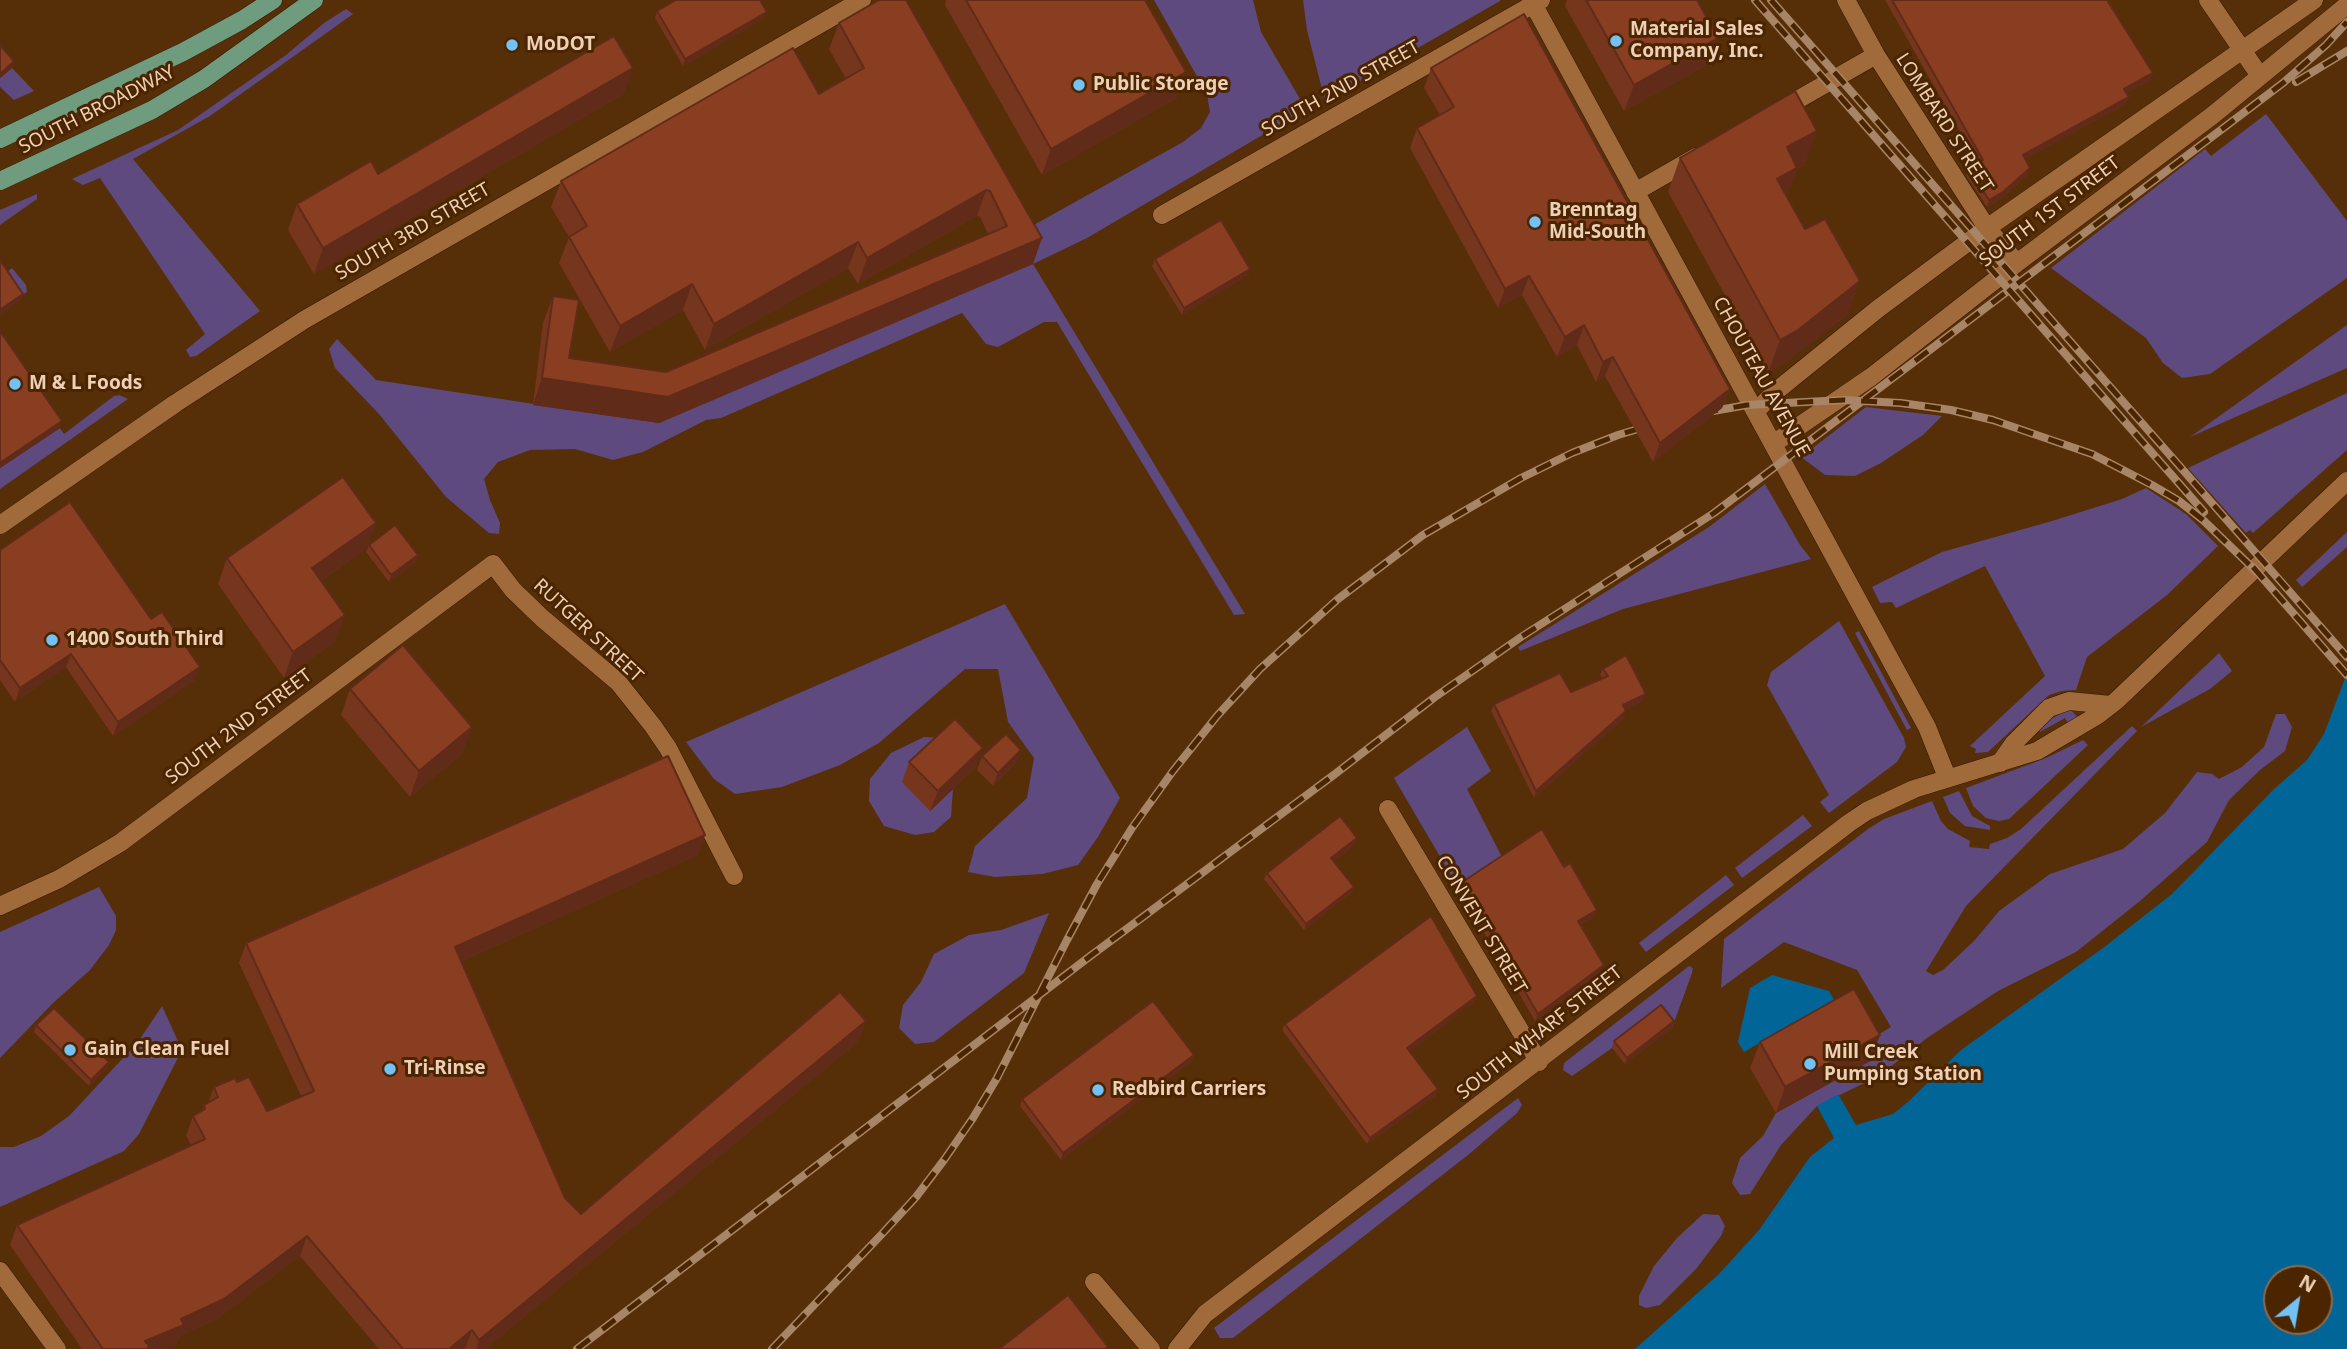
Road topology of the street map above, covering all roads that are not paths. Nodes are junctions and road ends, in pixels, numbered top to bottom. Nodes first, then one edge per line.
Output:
1 (273, 0) edge
2 (314, 0) edge
3 (862, 0) edge
4 (1846, 0) edge
5 (2208, 0) edge
6 (2314, 0) edge
7 (1535, 1) edge
8 (2347, 5) edge
9 (2244, 50) junction
10 (1876, 55) junction
11 (2260, 76) junction
12 (1768, 117) edge
13 (0, 139) edge
14 (1707, 151) edge
15 (0, 181) edge
16 (1635, 192) junction
17 (1162, 215) dead end
18 (1987, 228) junction
19 (2017, 263) junction
20 (1756, 411) junction
21 (1773, 444) junction
22 (2347, 481) edge
23 (0, 525) edge
24 (493, 564) joint
25 (2111, 705) junction
26 (2000, 763) junction
27 (1947, 777) junction
28 (1388, 809) dead end
29 (734, 876) dead end
30 (0, 906) edge
31 (1538, 1062) junction
32 (0, 1271) edge
33 (1094, 1282) dead end
34 (57, 1349) edge
35 (1152, 1349) edge
36 (1177, 1349) edge

1 - 13 main road, SOUTH BROADWAY
2 - 15 main road, SOUTH BROADWAY
3 - 23 street, SOUTH 3RD STREET
4 - 10 street, LOMBARD STREET
5 - 9 street
6 - 9 street, SOUTH 1ST STREET
7 - 16 street, CHOUTEAU AVENUE
7 - 17 street, SOUTH 2ND STREET
8 - 11 street, SOUTH 1ST STREET
9 - 11 street
9 - 18 street, SOUTH 1ST STREET
10 - 12 street
10 - 18 street, LOMBARD STREET
11 - 19 street, SOUTH 1ST STREET
14 - 16 street
16 - 20 street, CHOUTEAU AVENUE
18 - 19 street, LOMBARD STREET
18 - 20 street, SOUTH 1ST STREET
19 - 21 street, SOUTH 1ST STREET
20 - 21 street, CHOUTEAU AVENUE
21 - 27 street, CHOUTEAU AVENUE
22 - 25 street, SOUTH WHARF STREET
24 - 29 street, RUTGER STREET
24 - 30 street, SOUTH 2ND STREET
25 - 26 street, SOUTH WHARF STREET
25 - 26 street
26 - 27 street, SOUTH WHARF STREET
27 - 31 street, SOUTH WHARF STREET
28 - 31 street, CONVENT STREET
31 - 36 street, SOUTH WHARF STREET
32 - 34 street
33 - 35 street

